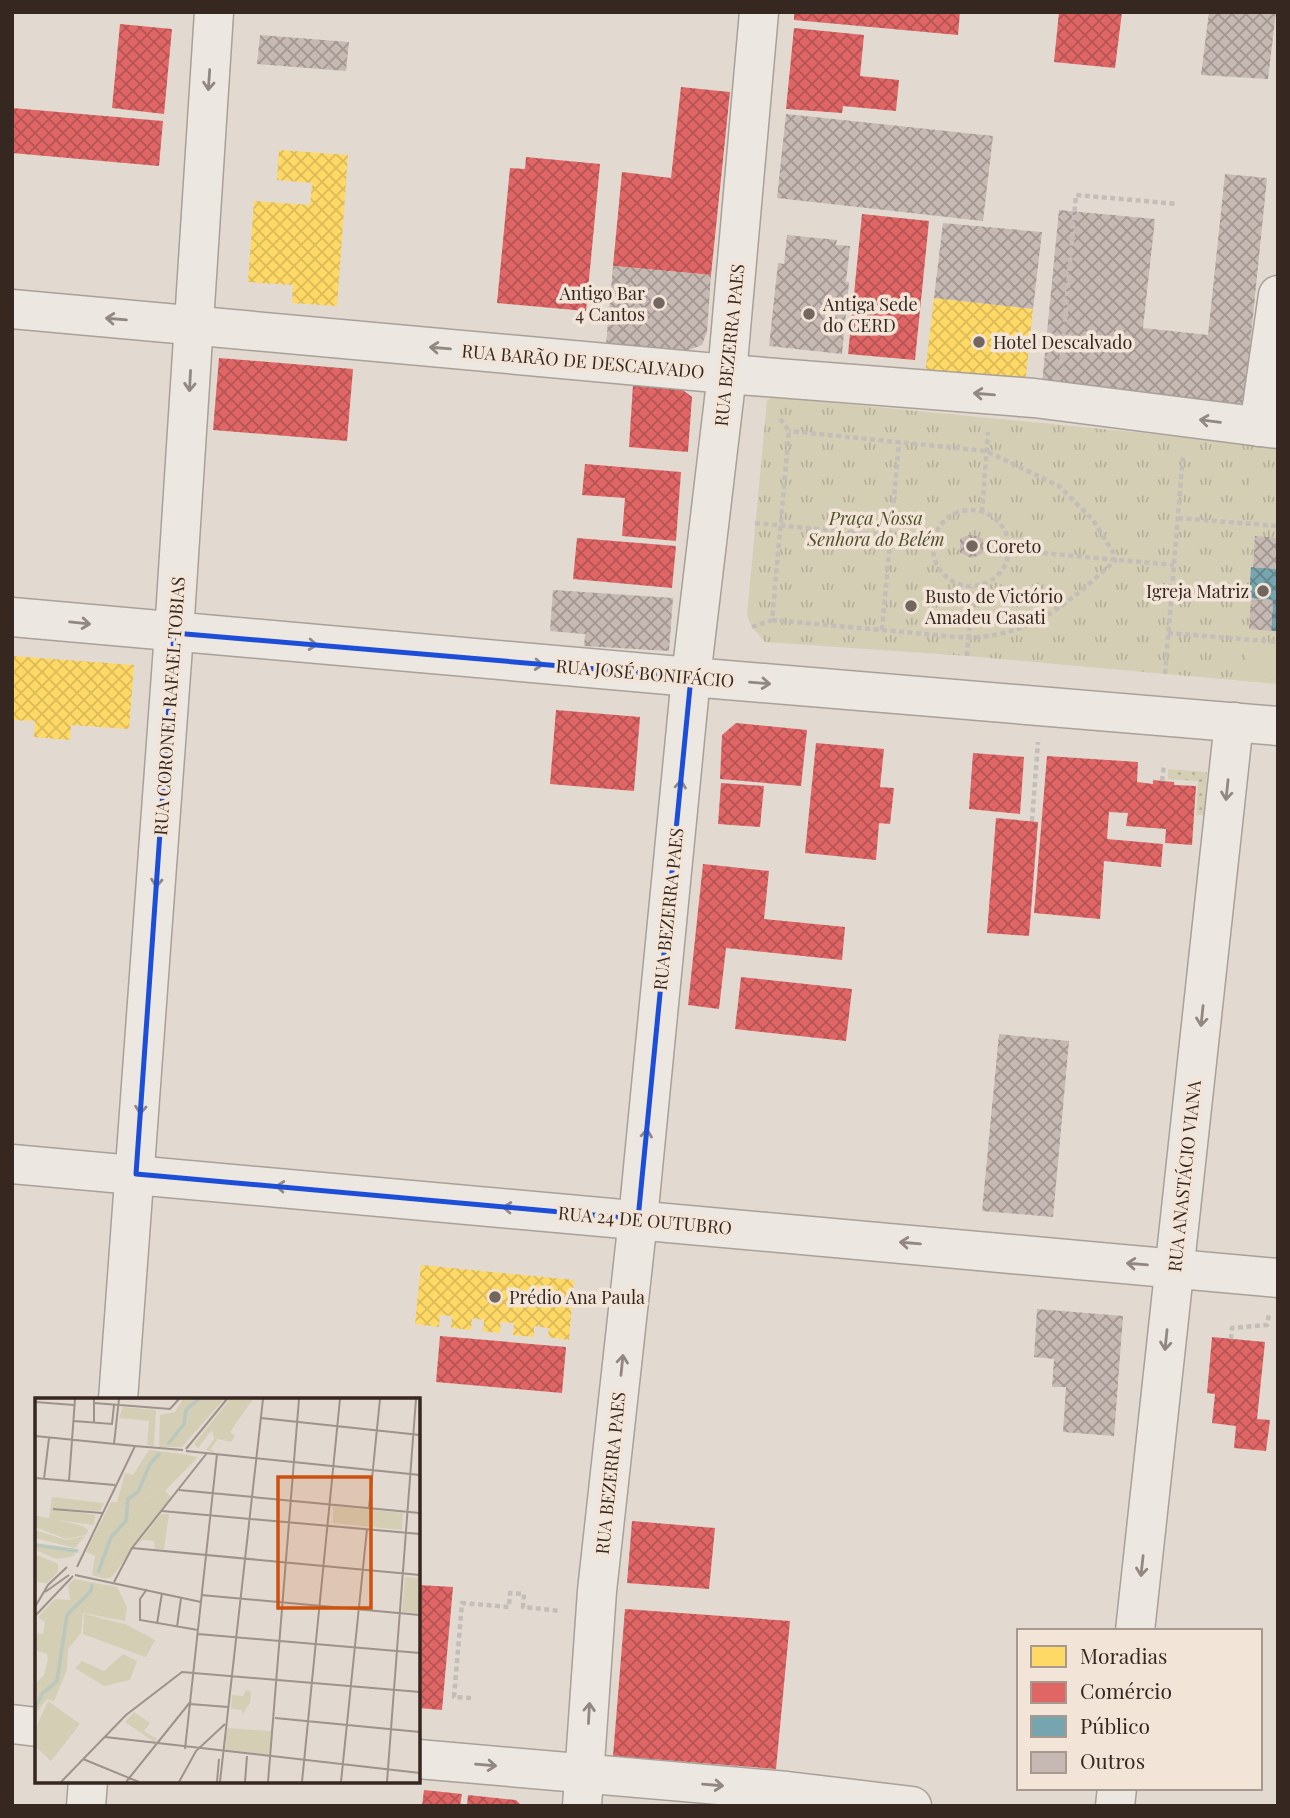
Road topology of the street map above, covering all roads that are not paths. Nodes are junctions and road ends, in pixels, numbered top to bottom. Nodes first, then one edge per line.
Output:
1 (214, 12) edge
2 (759, 12) edge
3 (1278, 295) edge
4 (12, 309) edge
5 (193, 327) junction
6 (727, 374) junction
7 (1268, 428) edge
8 (12, 617) edge
9 (174, 633) junction
10 (691, 677) junction
11 (1234, 722) junction
12 (1278, 726) edge
13 (12, 1164) edge
14 (136, 1174) junction
15 (638, 1219) junction
16 (1174, 1267) junction
17 (1274, 1292) edge
18 (118, 1398) edge
19 (1135, 1629) edge
20 (12, 1724) edge
21 (35, 1727) edge
22 (420, 1759) edge
23 (88, 1783) edge
24 (583, 1790) edge
25 (86, 1806) edge
26 (912, 1806) edge

1 -> 5 street, RUA CORONEL RAFAEL TOBIAS
2 - 6 street, RUA BEZERRA PAES
3 - 7 street
5 -> 4 street, RUA BARÃO DE DESCALVADO
6 -> 5 street, RUA BARÃO DE DESCALVADO
5 -> 9 street, RUA CORONEL RAFAEL TOBIAS
7 -> 6 street, RUA BARÃO DE DESCALVADO
6 - 10 street, RUA BEZERRA PAES
8 -> 9 street, RUA JOSÉ BONIFÁCIO
9 -> 10 street, RUA JOSÉ BONIFÁCIO
9 -> 14 street, RUA CORONEL RAFAEL TOBIAS
10 -> 11 street, RUA JOSÉ BONIFÁCIO
15 -> 10 street, RUA BEZERRA PAES
11 - 12 street, RUA JOSÉ BONIFÁCIO
11 -> 16 street, RUA ANASTÁCIO VIANA
13 - 14 street, RUA 24 DE OUTUBRO
15 -> 14 street, RUA 24 DE OUTUBRO
14 - 18 street, RUA CORONEL RAFAEL TOBIAS
16 -> 15 street, RUA 24 DE OUTUBRO
24 -> 15 street, RUA BEZERRA PAES
16 - 17 street, RUA 24 DE OUTUBRO
16 -> 19 street, RUA ANASTÁCIO VIANA
20 - 21 street
22 -> 24 street
23 - 25 street
24 -> 26 street

